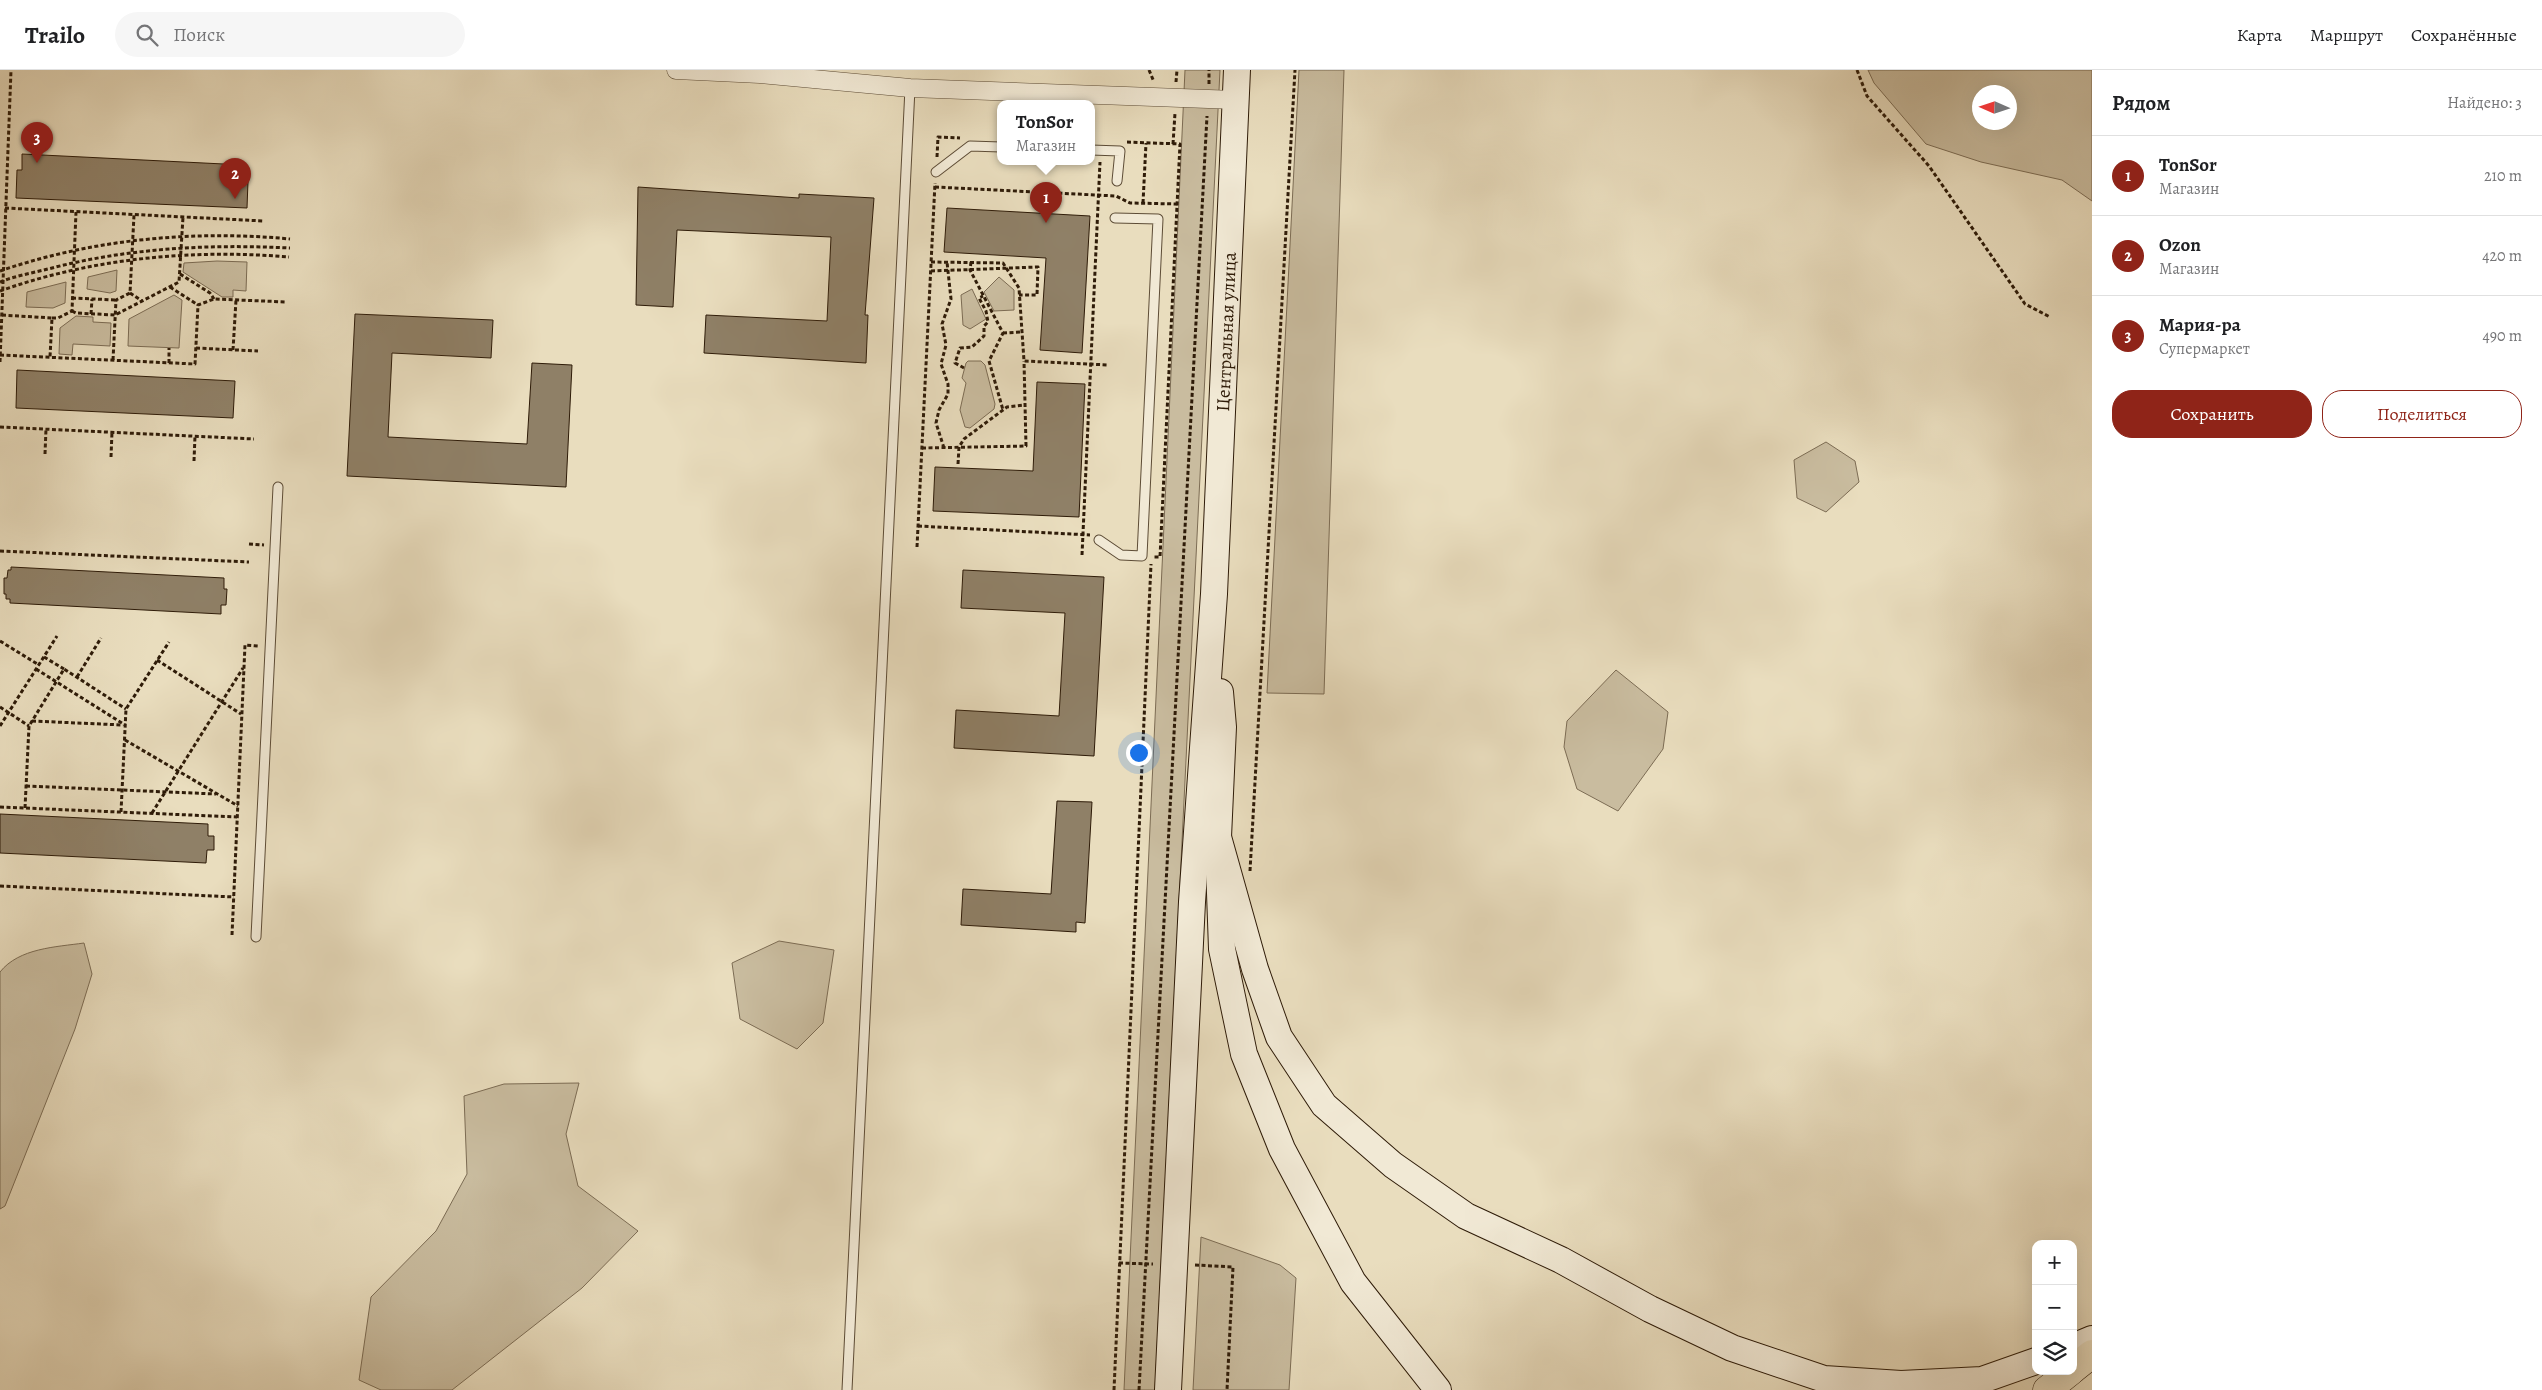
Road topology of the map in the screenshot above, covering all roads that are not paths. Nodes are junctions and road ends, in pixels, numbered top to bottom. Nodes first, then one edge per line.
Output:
1 (676, 70) edge
2 (1237, 70) edge
3 (760, 72) edge
4 (910, 88) junction
5 (1236, 100) junction
6 (997, 147) edge
7 (1095, 150) edge
8 (936, 172) road end
9 (1117, 181) dead end
10 (1115, 218) dead end
11 (278, 488) dead end
12 (1100, 537) road end
13 (1214, 594) junction
14 (1218, 836) junction
15 (256, 936) dead end
16 (2092, 1339) edge
17 (2077, 1345) edge
18 (2092, 1354) edge
19 (2032, 1362) edge
20 (2077, 1366) edge
21 (2066, 1375) edge
22 (847, 1390) edge
23 (1168, 1390) edge
24 (1438, 1390) edge
25 (2047, 1390) edge

1 - 3 street
2 - 5 main road, Центральная улица
3 - 4 street
4 - 5 street
4 - 22 lane
5 - 13 main road, Центральная улица
6 - 8 lane
7 - 9 lane
10 - 12 lane
11 - 15 lane
13 - 14 main road
13 - 23 main road
14 - 19 main road
14 - 24 main road
16 - 17 main road
18 - 20 highway
21 - 25 highway

